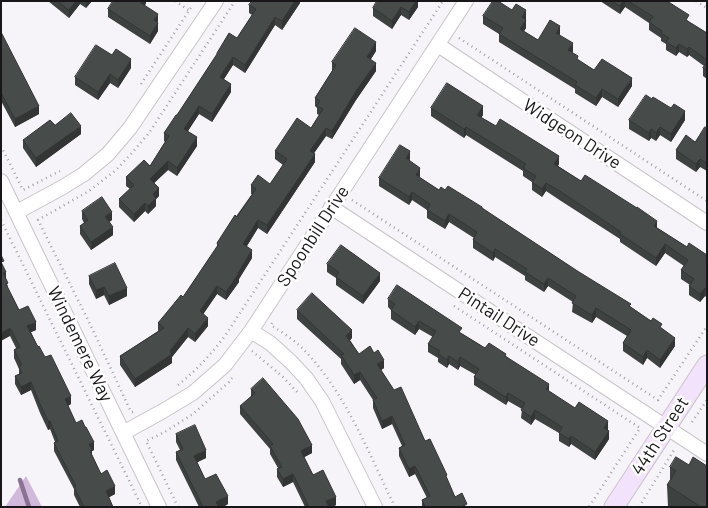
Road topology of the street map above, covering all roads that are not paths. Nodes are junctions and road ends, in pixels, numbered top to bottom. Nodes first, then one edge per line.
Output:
1 (466, 1) edge
2 (206, 4) edge
3 (438, 45) junction
4 (1, 182) edge
5 (331, 207) junction
6 (17, 212) junction
7 (707, 222) edge
8 (251, 331) junction
9 (707, 366) edge
10 (666, 427) junction
11 (123, 433) junction
12 (707, 454) edge
13 (159, 507) edge
14 (375, 507) edge
15 (614, 507) edge

1 - 3 street, Spoonbill Drive
2 - 6 street
3 - 5 street, Spoonbill Drive
3 - 7 street, Widgeon Drive
4 - 6 street, Windemere Way
5 - 8 street, Spoonbill Drive
5 - 10 street, Pintail Drive
6 - 11 street, Windemere Way
8 - 11 street, Spoonbill Drive
8 - 14 street
9 - 10 street, 44th Street
10 - 12 street, Pintail Drive
10 - 15 street, 44th Street
11 - 13 street, Windemere Way

